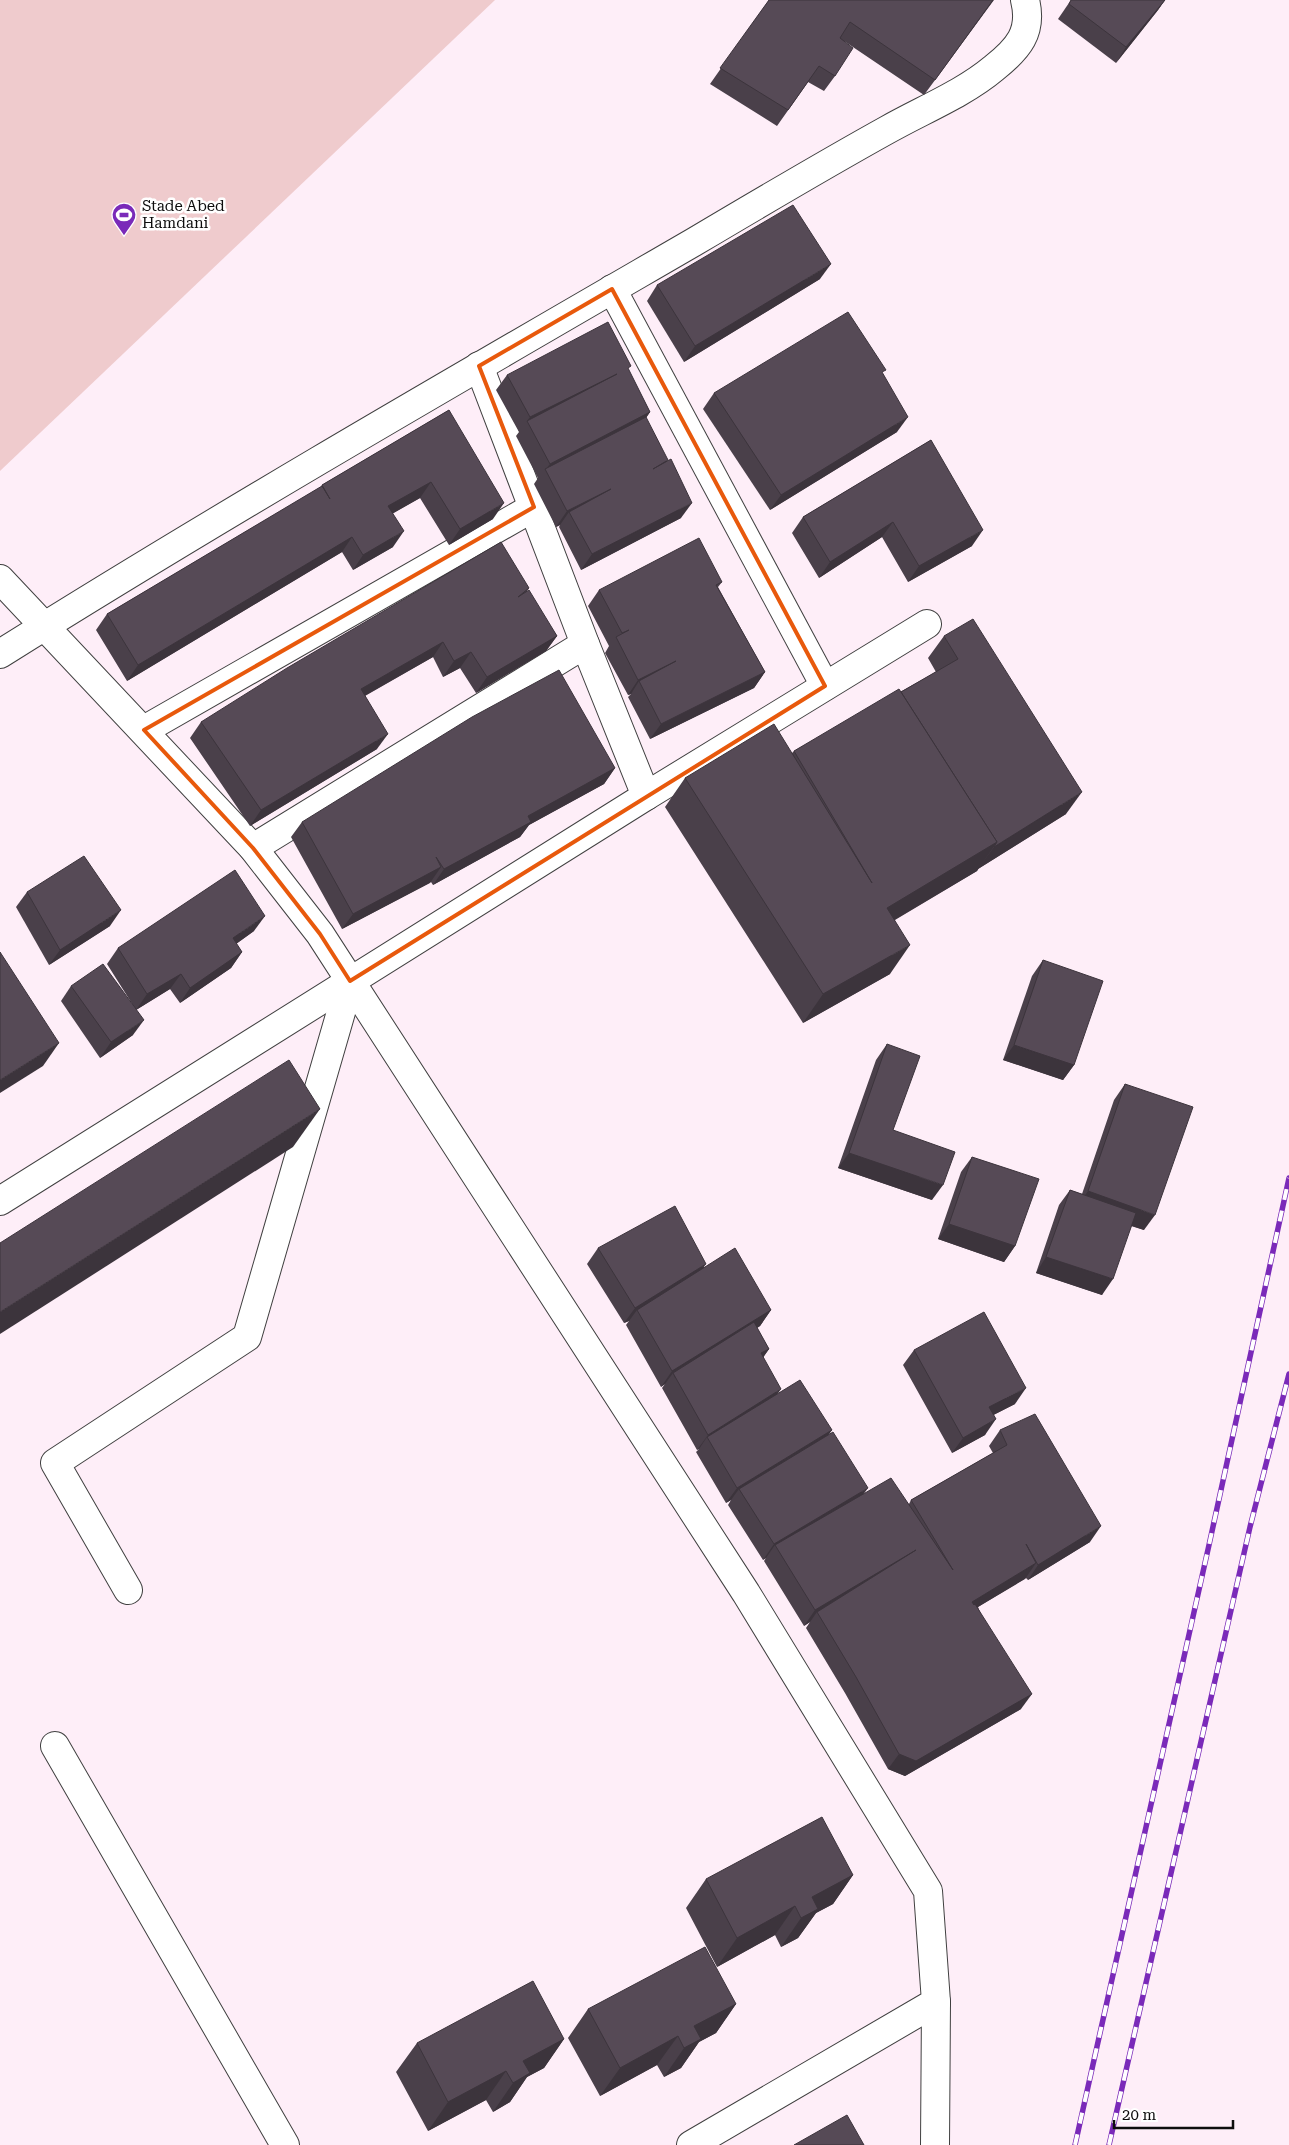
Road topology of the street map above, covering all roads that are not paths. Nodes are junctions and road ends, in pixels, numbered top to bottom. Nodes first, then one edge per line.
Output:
1 (1025, 0) edge
2 (612, 289) junction
3 (479, 366) junction
4 (534, 507) junction
5 (0, 579) edge
6 (927, 624) dead end
7 (44, 626) junction
8 (585, 644) junction
9 (0, 654) edge
10 (826, 686) junction
11 (144, 730) junction
12 (646, 796) junction
13 (253, 848) junction
14 (350, 981) junction
15 (0, 1201) edge
16 (128, 1590) dead end
17 (55, 1746) dead end
18 (936, 2002) junction
19 (285, 2145) edge
20 (691, 2145) edge
21 (935, 2145) edge

1 - 2 street
2 - 3 street
2 - 10 street
3 - 4 street
3 - 7 street
4 - 8 street
4 - 11 street
5 - 7 street
6 - 10 street
7 - 9 street
7 - 11 street
8 - 12 street
8 - 13 street
10 - 12 street
11 - 13 street
12 - 14 street
13 - 14 street
14 - 15 street
14 - 16 street
14 - 18 street
17 - 19 street
18 - 20 street
18 - 21 street

